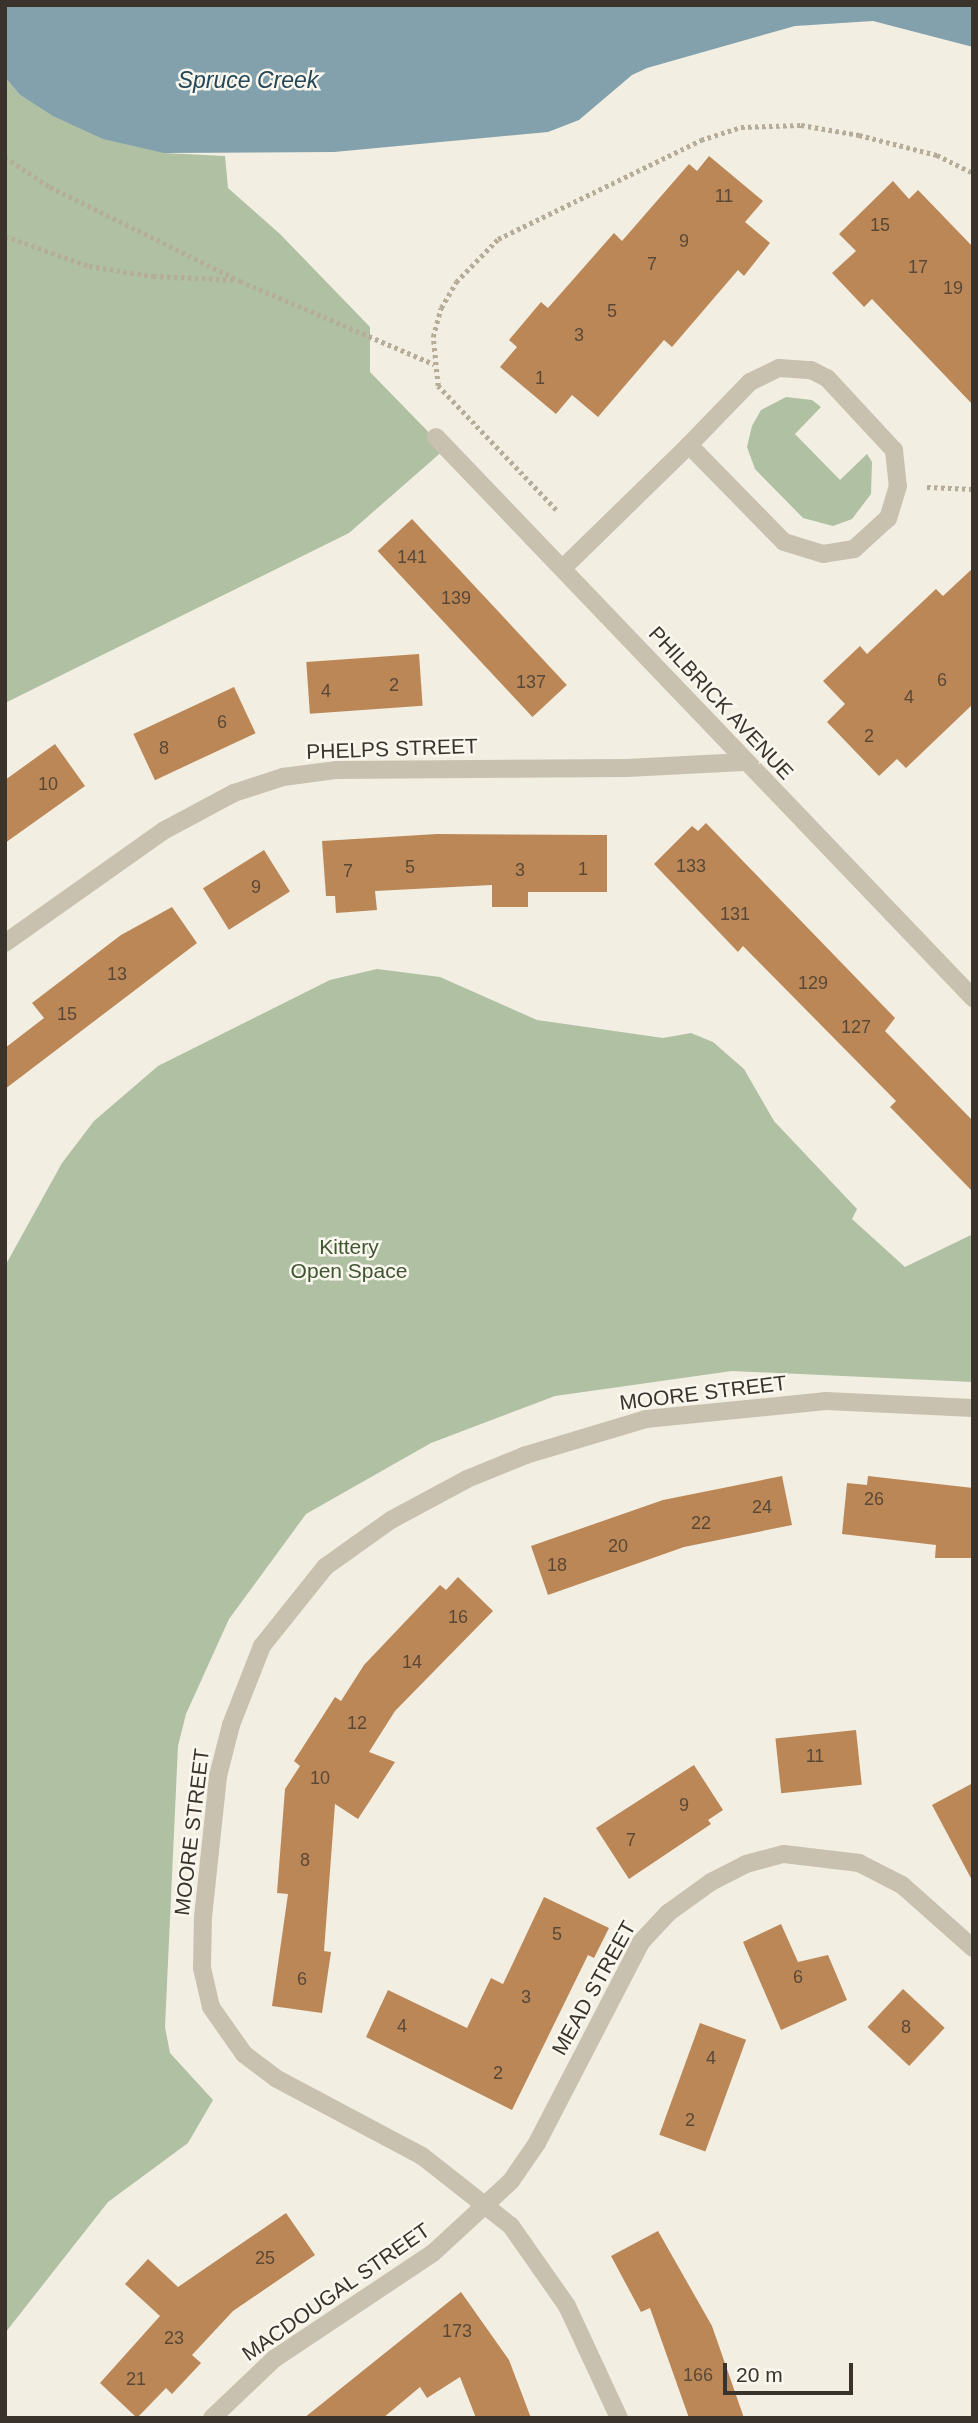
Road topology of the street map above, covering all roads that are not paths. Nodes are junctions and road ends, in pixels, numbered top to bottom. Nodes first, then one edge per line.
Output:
1 (436, 438) dead end
2 (689, 445) junction
3 (563, 568) junction
4 (744, 762) junction
5 (5, 943) edge
6 (973, 999) edge
7 (973, 1408) edge
8 (973, 1948) edge
9 (488, 2204) junction
10 (212, 2418) edge
11 (619, 2418) edge

1 - 3 street, PHILBRICK AVENUE
2 - 2 street
2 - 3 street
3 - 4 street, PHILBRICK AVENUE
4 - 5 street, PHELPS STREET
4 - 6 street, PHILBRICK AVENUE
7 - 9 street, MOORE STREET
8 - 9 street, MEAD STREET
9 - 10 street, MACDOUGAL STREET
9 - 11 street, MOORE STREET

